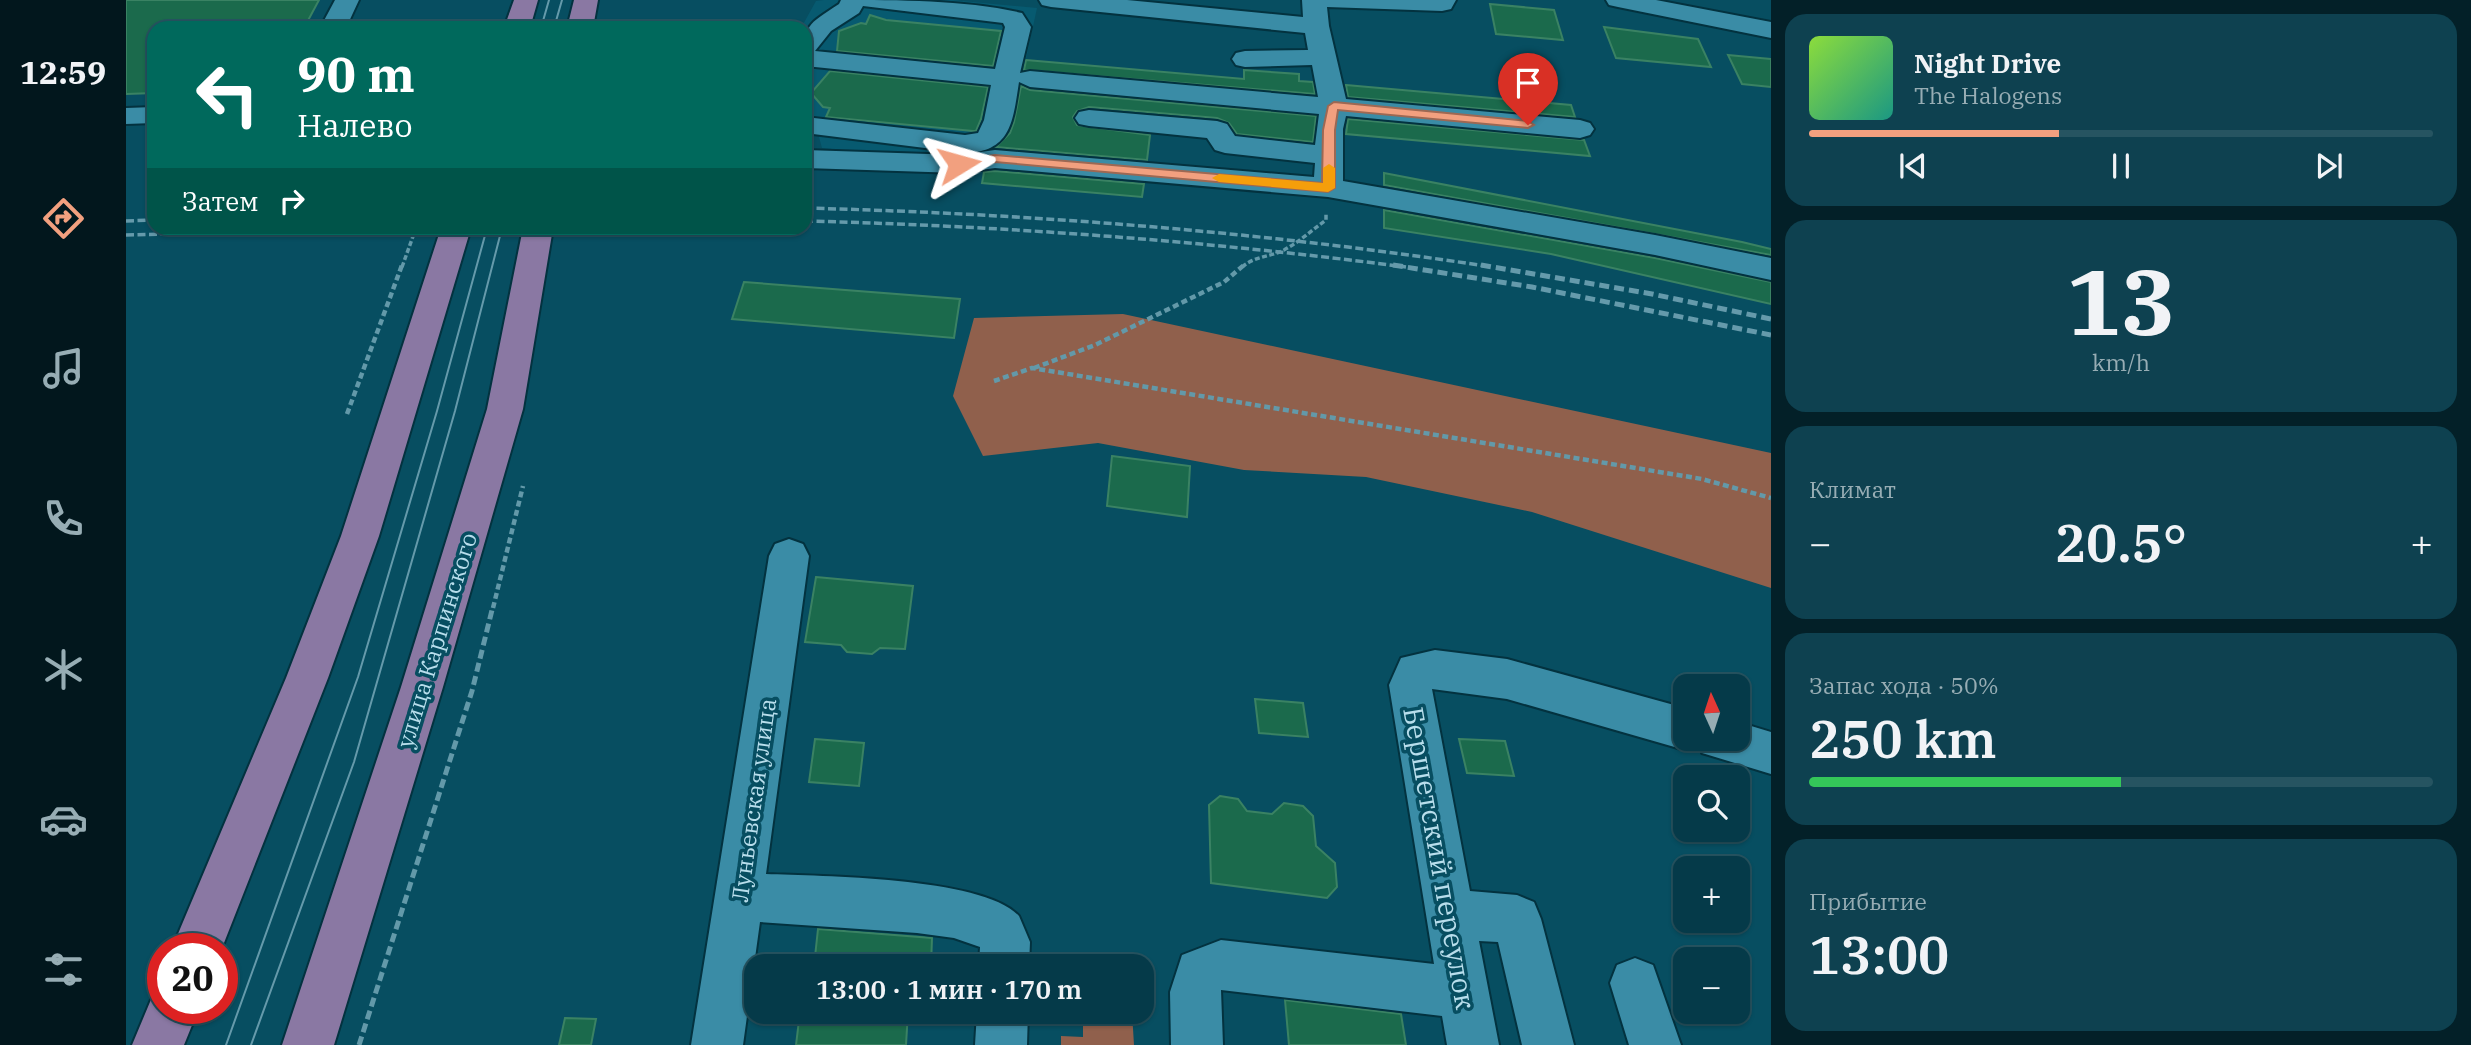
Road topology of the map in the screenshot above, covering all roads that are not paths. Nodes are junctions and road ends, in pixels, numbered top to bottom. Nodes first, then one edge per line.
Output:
1 (347, 0) edge
2 (526, 0) edge
3 (586, 0) edge
4 (853, 0) edge
5 (872, 0) edge
6 (1051, 0) edge
7 (1328, 0) edge
8 (1444, 0) edge
9 (1618, 0) edge
10 (1315, 13) edge
11 (336, 21) edge
12 (519, 21) edge
13 (582, 21) edge
14 (1771, 30) edge
15 (812, 38) edge
16 (1323, 57) junction
17 (812, 59) edge
18 (1245, 59) dead end
19 (1018, 79) junction
20 (1334, 106) junction
21 (147, 115) edge
22 (126, 116) edge
23 (1090, 118) dead end
24 (812, 126) edge
25 (1580, 130) dead end
26 (1330, 156) junction
27 (812, 159) edge
28 (1328, 188) junction
29 (454, 235) edge
30 (537, 235) edge
31 (1771, 269) edge
32 (789, 556) dead end
33 (1673, 726) edge
34 (1750, 748) edge
35 (1771, 754) edge
36 (739, 897) junction
37 (1450, 914) junction
38 (203, 933) edge
39 (1005, 954) edge
40 (1635, 983) dead end
41 (1464, 993) junction
42 (167, 1024) edge
43 (1002, 1024) edge
44 (158, 1045) edge
45 (308, 1045) edge
46 (718, 1045) edge
47 (1001, 1045) edge
48 (1197, 1045) edge
49 (1473, 1045) edge
50 (1548, 1045) edge
51 (1656, 1045) edge

1 - 11 street
2 - 12 main road
3 - 13 main road
4 - 15 street
5 - 19 street
6 - 10 street
7 - 8 street
9 - 14 street
10 - 16 street
16 - 18 street
16 - 20 street
17 - 19 street
19 - 20 street
19 - 24 street
20 - 25 street
20 - 26 street
21 - 22 street
23 - 26 street
26 - 28 street
27 - 28 street
28 - 31 street
29 - 38 main road
30 - 45 main road, улица Карпинского
32 - 36 street, Луньевская улица
33 - 37 street, Бершетский переулок
34 - 35 street
36 - 39 street
36 - 46 street, Луньевская улица
37 - 41 street, Бершетский переулок
37 - 50 street
40 - 51 street
41 - 48 street
41 - 49 street, Бершетский переулок
42 - 44 main road
43 - 47 street

